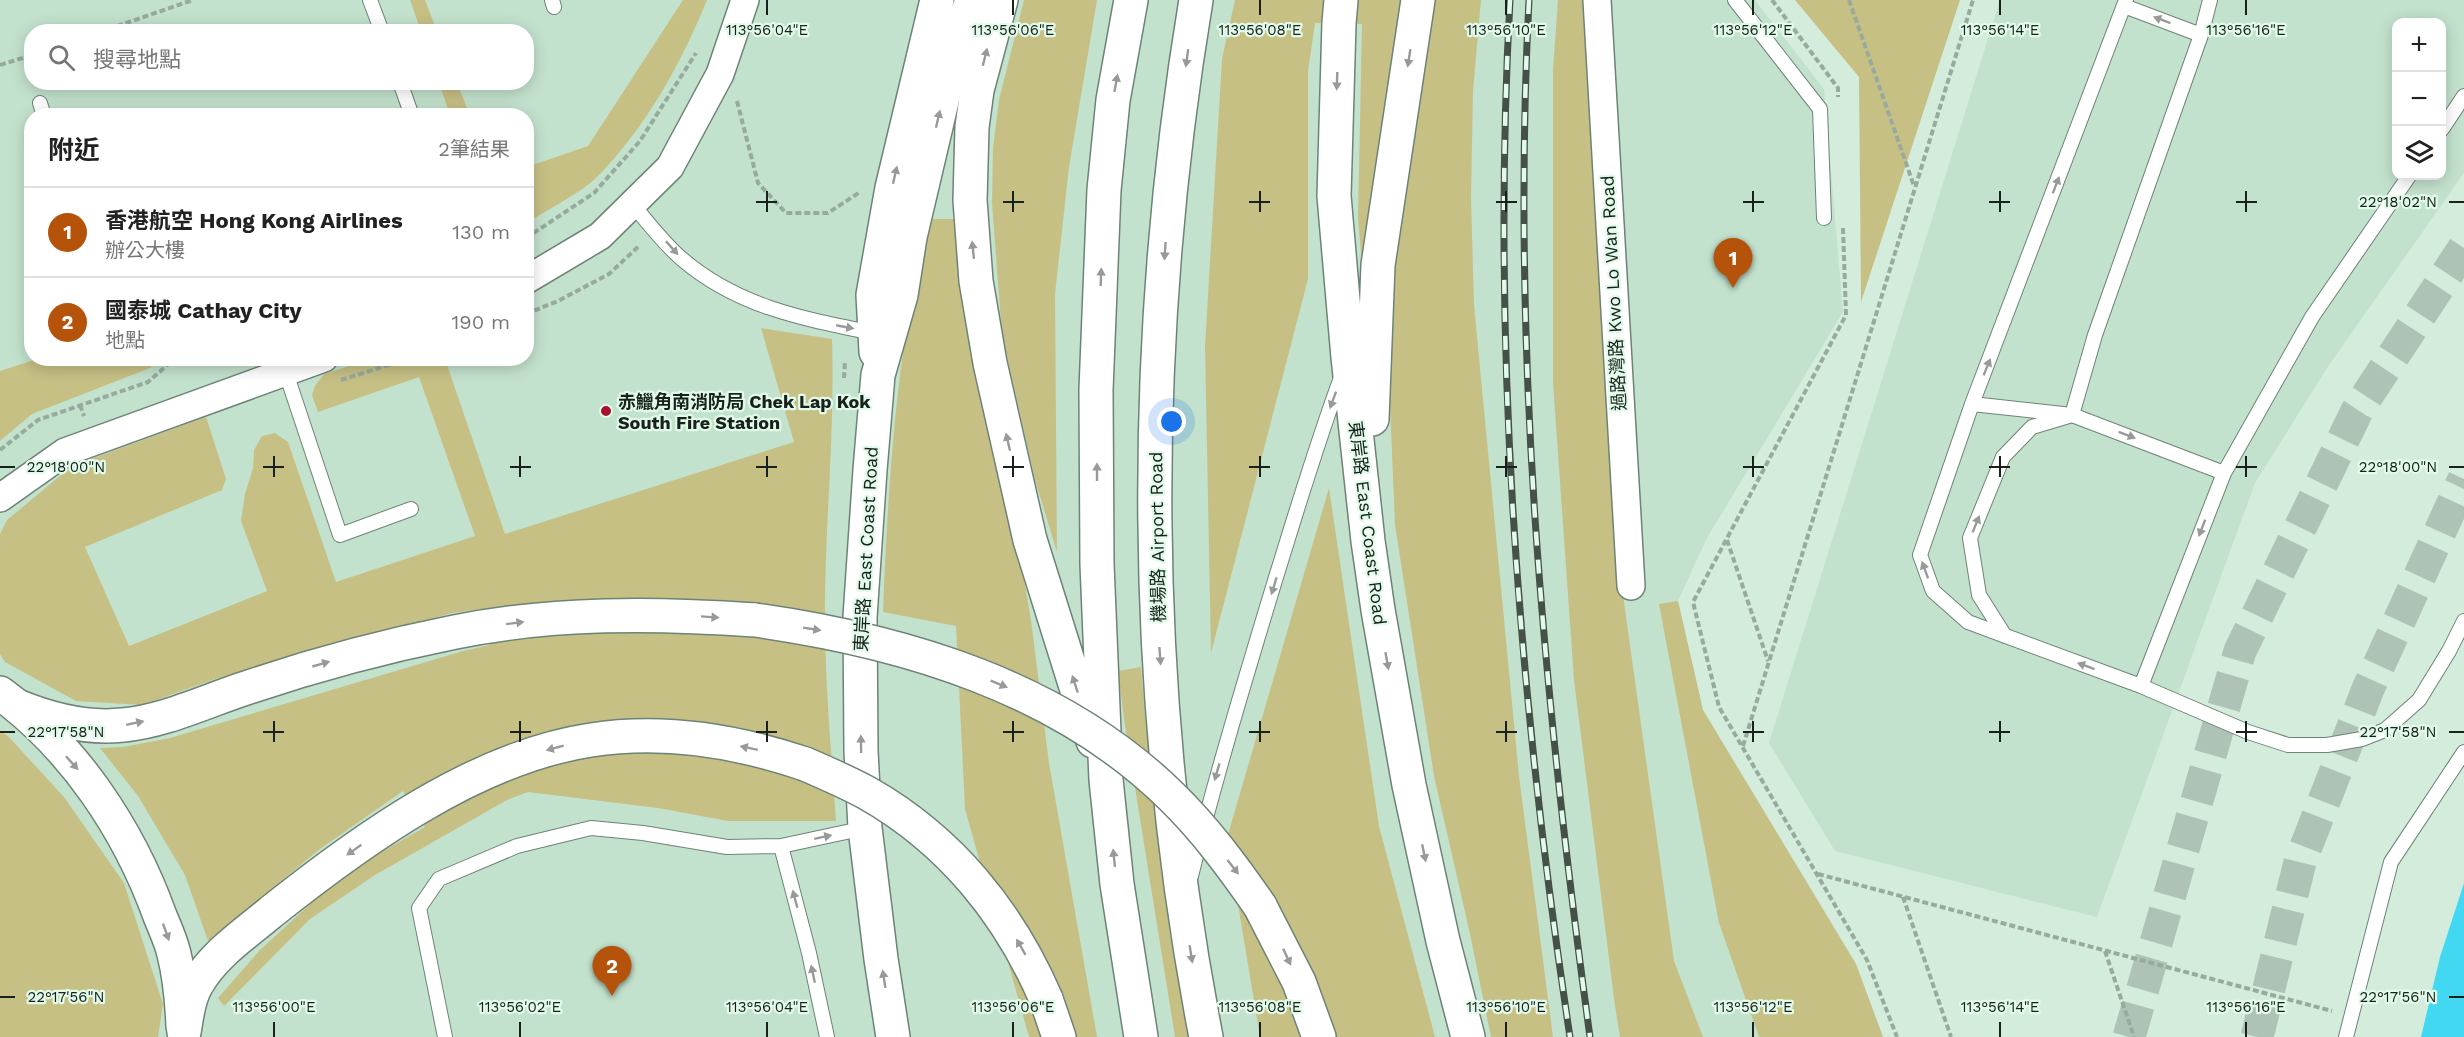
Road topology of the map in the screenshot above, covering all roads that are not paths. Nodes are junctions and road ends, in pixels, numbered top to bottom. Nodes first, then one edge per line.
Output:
1 (370, 0) edge
2 (746, 0) edge
3 (938, 0) edge
4 (972, 0) edge
5 (1000, 0) edge
6 (1131, 0) edge
7 (1196, 0) edge
8 (1418, 0) edge
9 (1597, 0) edge
10 (1735, 0) edge
11 (2210, 0) edge
12 (2125, 3) edge
13 (1340, 11) edge
14 (379, 24) edge
15 (2201, 35) junction
16 (403, 90) edge
17 (2464, 96) edge
18 (409, 108) edge
19 (2444, 126) edge
20 (2406, 180) edge
21 (632, 204) junction
22 (1824, 218) dead end
23 (1378, 265) junction
24 (534, 275) edge
25 (882, 334) junction
26 (1348, 357) junction
27 (304, 366) edge
28 (286, 373) junction
29 (1972, 404) junction
30 (2072, 415) junction
31 (2224, 474) junction
32 (0, 498) edge
33 (411, 509) dead end
34 (1368, 541) junction
35 (1631, 586) dead end
36 (2464, 621) edge
37 (2005, 636) junction
38 (2141, 686) junction
39 (8, 700) edge
40 (2464, 752) edge
41 (1106, 780) junction
42 (866, 828) junction
43 (781, 846) junction
44 (1183, 906) junction
45 (183, 1034) edge
46 (445, 1037) edge
47 (827, 1037) edge
48 (893, 1037) edge
49 (1059, 1037) edge
50 (1141, 1037) edge
51 (1206, 1037) edge
52 (1319, 1037) edge
53 (1468, 1037) edge
54 (2346, 1037) edge

1 - 14 lane
2 - 21 street
25 -> 3 main road
25 -> 4 main road, 東岸路 East Coast Road
41 -> 5 main road
41 -> 6 main road
7 -> 44 main road, 機場路 Airport Road
8 -> 23 main road
9 - 35 street, 過路灣路 Kwo Lo Wan Road
10 - 22 lane
11 - 15 lane
15 -> 12 lane
29 -> 12 lane
13 -> 26 main road, 東岸路 East Coast Road
15 - 30 lane
16 - 18 lane
17 - 19 lane
20 - 31 lane
21 - 24 street
21 -> 25 lane
23 - 26 lane
23 - 34 main road
42 -> 25 main road, 東岸路 East Coast Road
26 - 34 main road, 東岸路 East Coast Road
26 -> 44 lane
27 - 28 street
28 - 32 street
28 - 33 lane
29 - 30 lane
37 -> 29 lane
30 -> 31 lane
37 -> 30 lane
31 -> 38 lane
34 -> 53 main road, 東岸路 East Coast Road
36 - 38 lane
38 -> 37 lane
39 -> 45 main road
39 -> 52 main road, bridge
40 - 54 lane
50 -> 41 main road
43 -> 42 lane
48 -> 42 main road, 東岸路 East Coast Road
43 - 46 lane
47 -> 43 lane
44 -> 51 main road, 機場路 Airport Road
49 -> 45 main road, bridge

